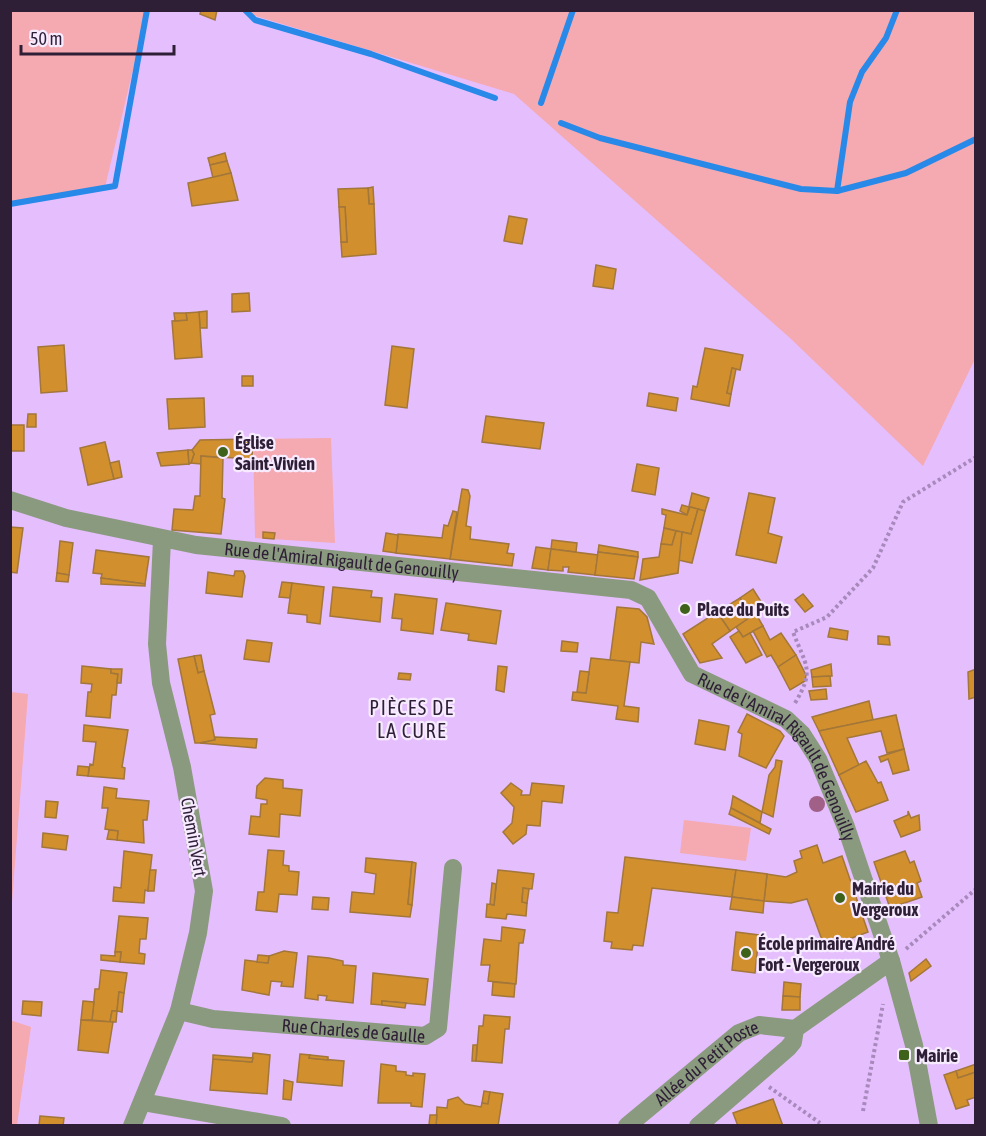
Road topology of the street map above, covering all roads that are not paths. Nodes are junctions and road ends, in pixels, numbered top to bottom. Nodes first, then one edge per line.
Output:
1 (10, 500) edge
2 (162, 540) junction
3 (453, 868) dead end
4 (891, 961) junction
5 (179, 1011) junction
6 (795, 1029) junction
7 (142, 1102) junction
8 (132, 1125) edge
9 (282, 1125) edge
10 (627, 1125) edge
11 (698, 1125) edge
12 (929, 1125) edge

1 - 2 street, Rue de l'Amiral Rigault de Genouilly
2 - 4 street, Rue de l'Amiral Rigault de Genouilly
2 - 5 street, Chemin Vert
3 - 5 street, Rue Charles de Gaulle
4 - 6 street
4 - 12 street, Rue de l'Amiral Rigault de Genouilly
5 - 7 street, Chemin Vert
6 - 10 street, Allée du Petit Poste
6 - 11 street
7 - 8 street, Chemin Vert
7 - 9 street

